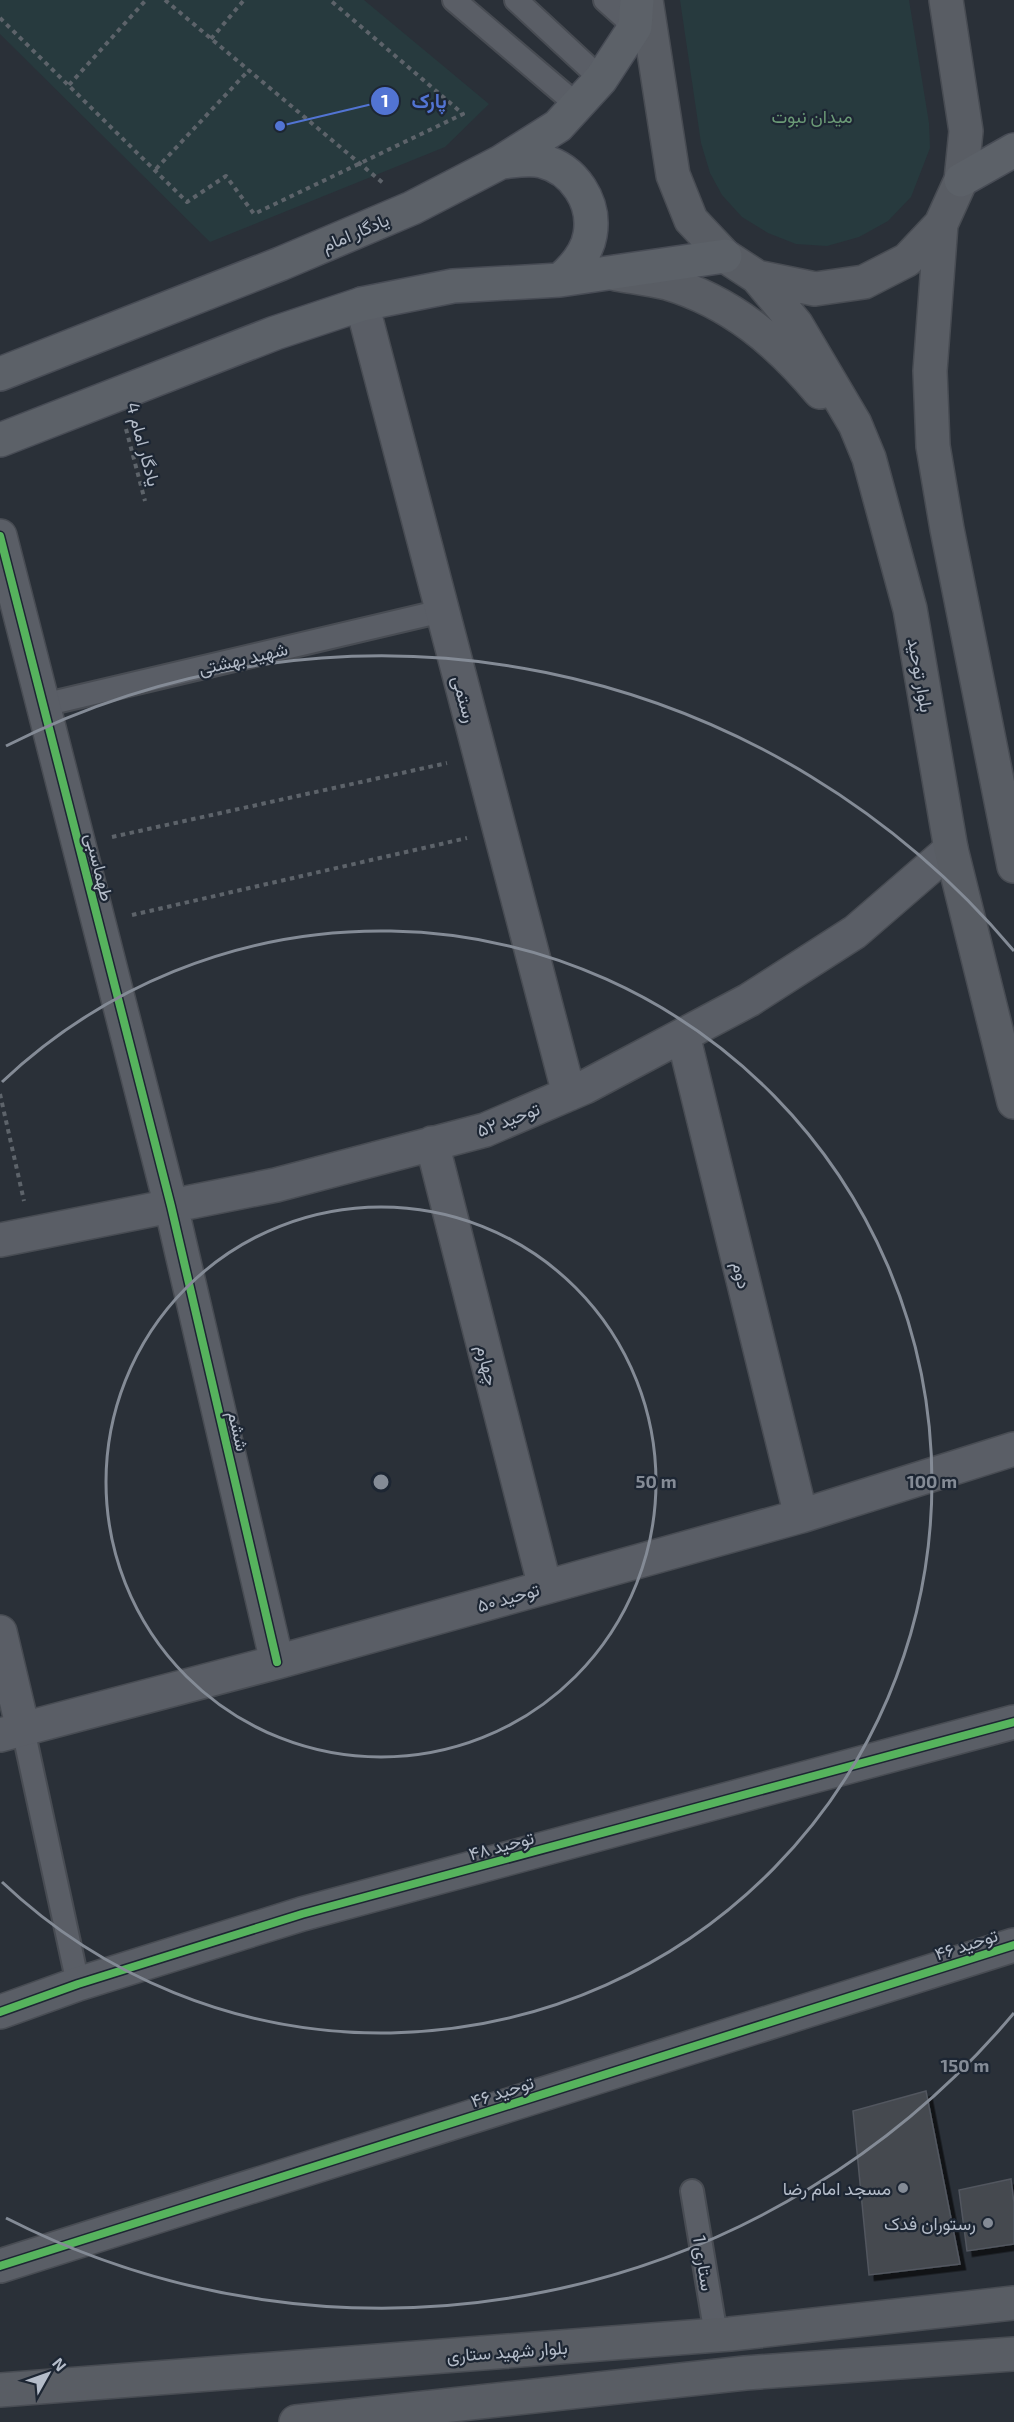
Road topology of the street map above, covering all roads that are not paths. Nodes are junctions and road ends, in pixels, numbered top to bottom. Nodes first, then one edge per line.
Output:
1 (454, 0) edge
2 (516, 0) edge
3 (605, 0) edge
4 (946, 0) edge
5 (639, 9) edge
6 (601, 79) junction
7 (577, 105) junction
8 (1014, 150) edge
9 (501, 162) junction
10 (961, 180) junction
11 (941, 224) junction
12 (724, 256) junction
13 (612, 273) junction
14 (757, 277) junction
15 (560, 280) junction
16 (362, 304) junction
17 (0, 374) edge
18 (0, 440) edge
19 (882, 504) junction
20 (0, 536) edge
21 (442, 611) junction
22 (43, 705) junction
23 (951, 849) junction
24 (1014, 866) edge
25 (683, 1035) junction
26 (569, 1094) junction
27 (1014, 1102) edge
28 (432, 1143) junction
29 (171, 1206) junction
30 (15, 1237) edge
31 (1014, 1449) edge
32 (801, 1516) junction
33 (544, 1587) junction
34 (0, 1632) edge
35 (278, 1662) junction
36 (1014, 1722) edge
37 (11, 1732) edge
38 (1014, 1945) edge
39 (78, 1984) junction
40 (0, 2012) edge
41 (693, 2191) dead end
42 (0, 2266) edge
43 (1014, 2303) edge
44 (716, 2335) junction
45 (1014, 2354) edge
46 (0, 2390) edge
47 (296, 2422) edge

1 - 7 lane
2 - 6 lane
3 - 5 lane
4 - 10 main road
5 - 6 main road, یادگار امام
5 - 12 main road
6 - 7 main road, یادگار امام
7 - 9 main road, یادگار امام
8 - 10 main road
9 - 15 main road
9 - 17 main road, یادگار امام
10 - 11 main road
11 - 14 main road
11 - 24 main road
12 - 13 main road
12 - 14 main road
13 - 15 main road
13 - 19 main road
14 - 19 main road, بلوار توحید
15 - 16 main road
16 - 18 main road
16 - 21 street, رستمی
19 - 23 main road, بلوار توحید
20 - 22 street, طهماسبی
21 - 22 lane, شهید بهشتی
21 - 26 street, رستمی
22 - 29 street, طهماسبی
23 - 25 street, توحید ۵۲
23 - 27 main road, بلوار توحید
25 - 26 street, توحید ۵۲
25 - 32 street, دوم
26 - 28 street, توحید ۵۲
28 - 29 street, توحید ۵۲
28 - 33 street, چهارم
29 - 30 street, توحید ۵۲
29 - 35 street, ششم
31 - 32 street, توحید ۵۰
32 - 33 street, توحید ۵۰
33 - 35 street, توحید ۵۰
34 - 37 street
35 - 37 street, توحید ۵۰
36 - 39 street, توحید ۴۸
37 - 39 lane
38 - 42 street, توحید ۴۶
39 - 40 street, توحید ۴۸
41 - 44 lane, ستاری 1
43 - 44 main road, بلوار شهید ستاری
44 - 46 main road, بلوار شهید ستاری
45 - 47 main road

